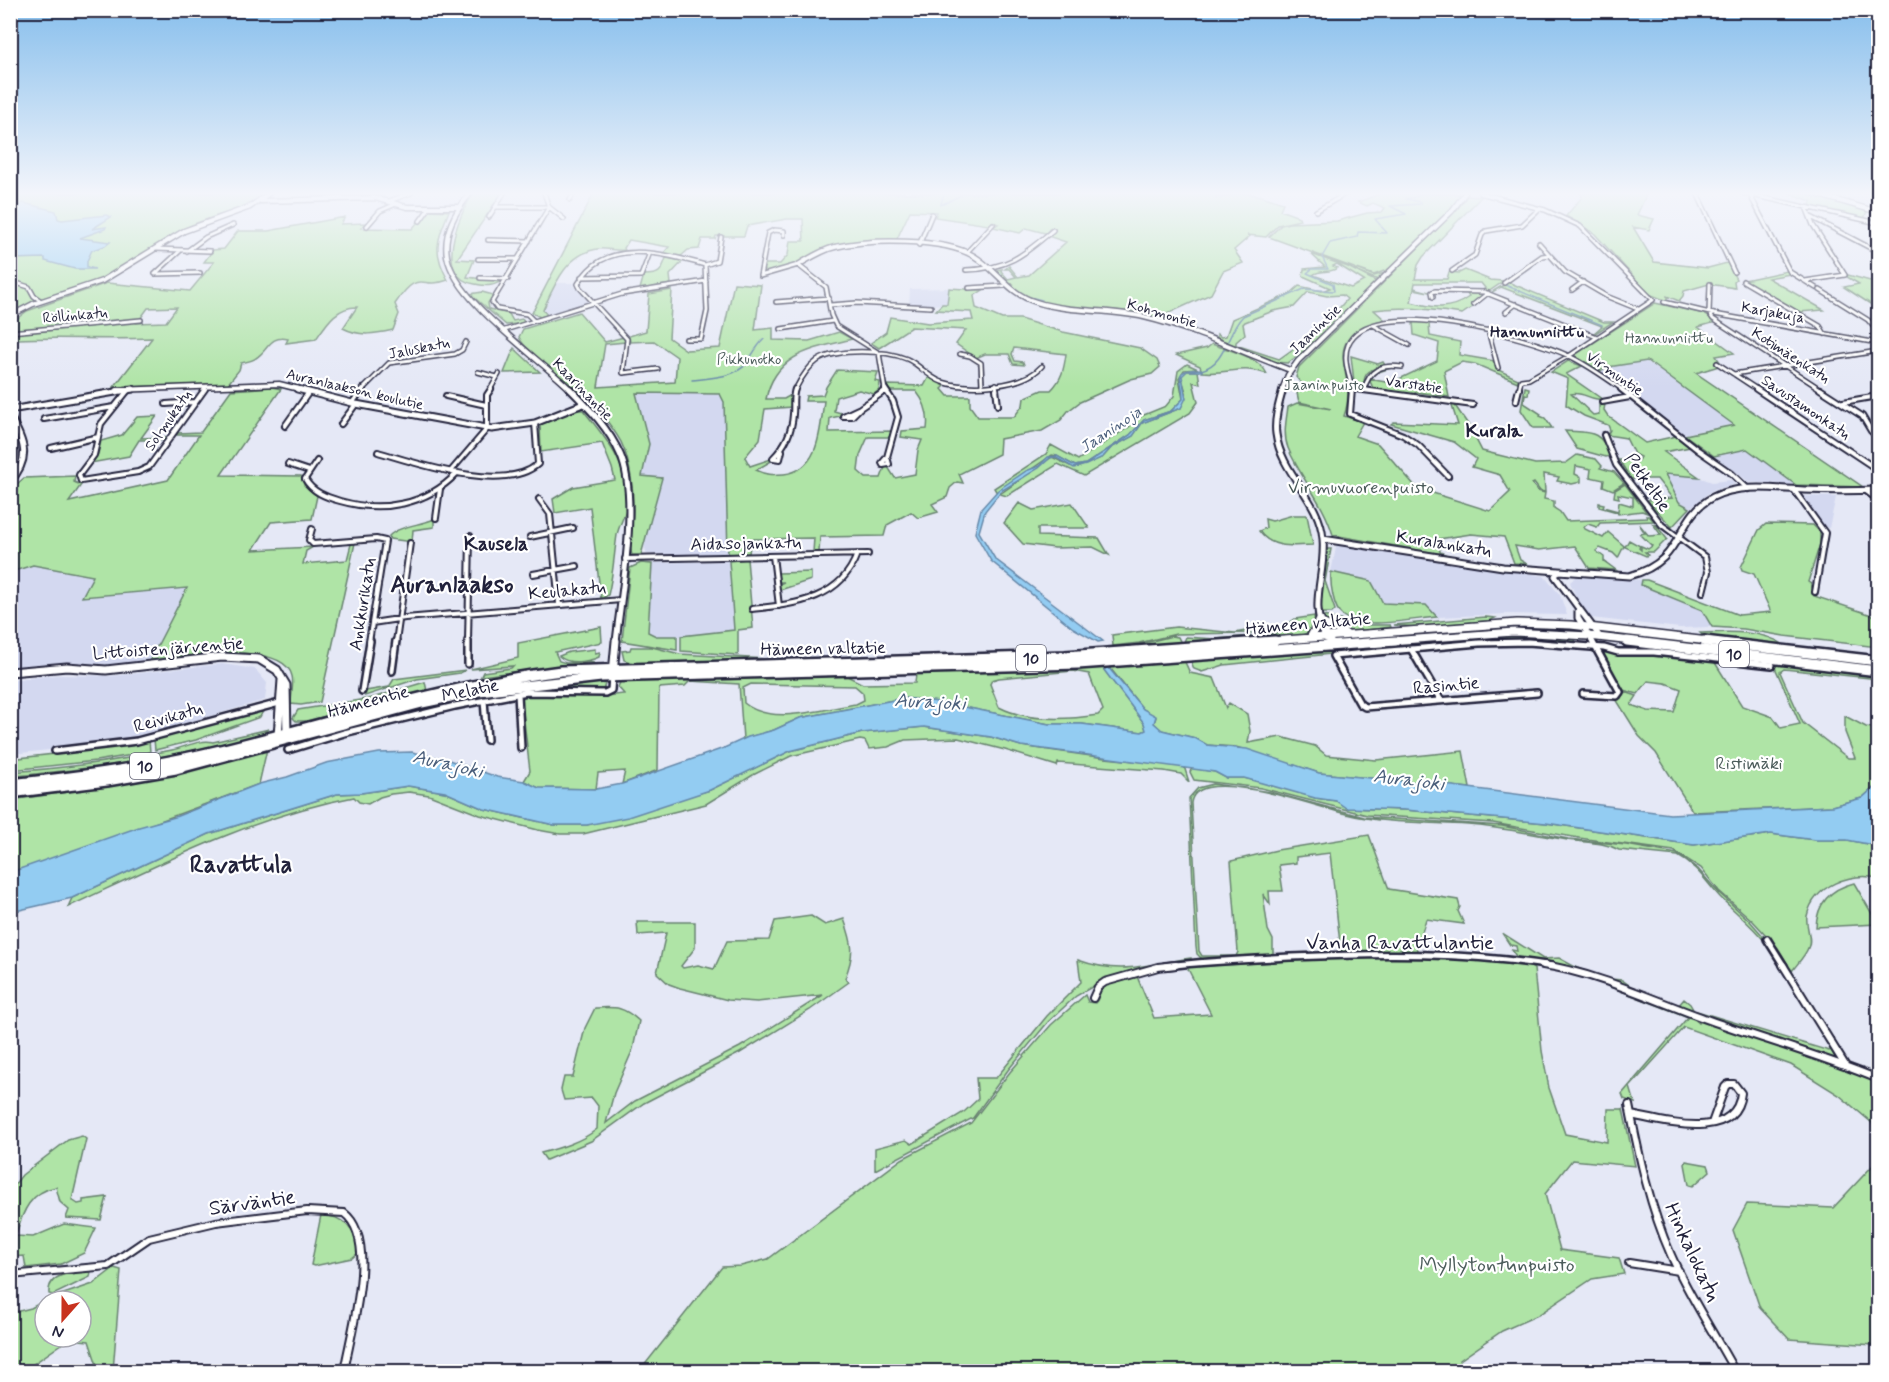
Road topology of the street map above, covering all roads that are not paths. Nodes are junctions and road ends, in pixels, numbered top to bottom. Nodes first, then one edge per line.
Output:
1 (142, 257) edge
2 (173, 257) edge
3 (449, 257) edge
4 (608, 257) edge
5 (648, 257) edge
6 (663, 257) edge
7 (718, 257) edge
8 (763, 257) edge
9 (811, 257) edge
10 (974, 257) edge
11 (1021, 257) edge
12 (1405, 257) edge
13 (1472, 257) edge
14 (1540, 257) edge
15 (1551, 257) edge
16 (1612, 257) edge
17 (1727, 257) edge
18 (1783, 257) edge
19 (1834, 257) edge
20 (478, 259) dead end
21 (519, 259) joint
22 (705, 265) junction
23 (798, 265) junction
24 (966, 270) dead end
25 (990, 270) junction
26 (1452, 271) dead end
27 (1734, 272) dead end
28 (200, 273) dead end
29 (581, 277) junction
30 (480, 278) dead end
31 (508, 279) junction
32 (10, 281) edge
33 (706, 281) junction
34 (1743, 281) dead end
35 (1805, 281) junction
36 (1583, 282) junction
37 (1503, 283) dead end
38 (1710, 284) dead end
39 (1004, 286) junction
40 (969, 288) dead end
41 (1572, 290) dead end
42 (1488, 293) junction
43 (1646, 293) junction
44 (1433, 297) dead end
45 (829, 298) junction
46 (41, 301) junction
47 (595, 302) junction
48 (776, 302) dead end
49 (1664, 302) dead end
50 (830, 304) junction
51 (1516, 304) junction
52 (1646, 304) junction
53 (1473, 305) dead end
54 (931, 307) dead end
55 (1638, 309) junction
56 (1506, 312) dead end
57 (1709, 313) junction
58 (10, 316) edge
59 (141, 320) dead end
60 (534, 321) junction
61 (833, 321) junction
62 (1373, 325) junction
63 (781, 329) dead end
64 (506, 330) junction
65 (1488, 330) junction
66 (10, 332) edge
67 (1878, 332) edge
68 (1825, 334) junction
69 (1597, 337) junction
70 (686, 339) dead end
71 (466, 342) dead end
72 (1878, 343) edge
73 (1409, 345) dead end
74 (1878, 351) edge
75 (879, 353) junction
76 (960, 354) dead end
77 (1568, 356) junction
78 (1717, 363) dead end
79 (1785, 365) junction
80 (1042, 366) dead end
81 (1402, 367) dead end
82 (1498, 368) dead end
83 (658, 369) dead end
84 (1290, 370) junction
85 (478, 372) dead end
86 (1734, 374) junction
87 (10, 375) edge
88 (996, 384) junction
89 (982, 385) junction
90 (206, 387) junction
91 (1351, 388) junction
92 (129, 389) junction
93 (1364, 390) junction
94 (10, 391) edge
95 (885, 391) junction
96 (309, 392) junction
97 (446, 396) dead end
98 (1878, 396) edge
99 (1630, 397) junction
100 (1516, 401) dead end
101 (195, 402) junction
102 (1602, 402) dead end
103 (1842, 402) junction
104 (354, 403) junction
105 (166, 404) dead end
106 (583, 404) junction
107 (486, 405) junction
108 (998, 405) dead end
109 (1473, 405) dead end
110 (114, 407) junction
111 (859, 409) dead end
112 (10, 410) edge
113 (10, 416) edge
114 (44, 419) dead end
115 (535, 423) junction
116 (342, 424) dead end
117 (285, 426) dead end
118 (487, 429) junction
119 (1604, 435) dead end
120 (98, 437) junction
121 (1878, 437) edge
122 (51, 448) dead end
123 (782, 451) dead end
124 (378, 452) dead end
125 (886, 457) dead end
126 (317, 461) dead end
127 (288, 464) dead end
128 (1878, 470) edge
129 (309, 471) junction
130 (452, 471) junction
131 (458, 473) junction
132 (1448, 476) dead end
133 (10, 482) edge
134 (440, 489) junction
135 (1748, 489) junction
136 (1794, 490) junction
137 (1865, 490) junction
138 (1878, 490) edge
139 (539, 499) dead end
140 (1878, 500) edge
141 (436, 518) dead end
142 (573, 528) dead end
143 (312, 529) dead end
144 (552, 532) junction
145 (470, 536) dead end
146 (530, 537) dead end
147 (1323, 539) junction
148 (1680, 539) junction
149 (410, 543) dead end
150 (857, 554) junction
151 (868, 554) dead end
152 (773, 556) junction
153 (625, 559) junction
154 (577, 566) dead end
155 (556, 570) junction
156 (1560, 572) junction
157 (533, 574) dead end
158 (1702, 592) dead end
159 (1815, 592) dead end
160 (621, 600) junction
161 (559, 604) junction
162 (779, 606) junction
163 (752, 609) dead end
164 (1578, 611) junction
165 (470, 612) junction
166 (399, 618) junction
167 (1322, 622) junction
168 (372, 623) junction
169 (1583, 627) junction
170 (1591, 632) junction
171 (1351, 635) junction
172 (1600, 637) junction
173 (1310, 638) junction
174 (1328, 640) junction
175 (1604, 648) junction
176 (1411, 649) junction
177 (1596, 649) junction
178 (1878, 662) edge
179 (468, 663) dead end
180 (1772, 665) dead end
181 (738, 669) junction
182 (392, 671) dead end
183 (1878, 671) edge
184 (10, 672) edge
185 (613, 672) junction
186 (362, 691) dead end
187 (1537, 693) dead end
188 (518, 694) junction
189 (1583, 694) dead end
190 (1440, 699) junction
191 (484, 700) junction
192 (283, 702) junction
193 (288, 732) junction
194 (487, 740) dead end
195 (282, 742) junction
196 (521, 748) dead end
197 (55, 752) dead end
198 (10, 784) edge
199 (10, 793) edge
200 (1767, 939) dead end
201 (1092, 998) dead end
202 (1845, 1065) junction
203 (1878, 1079) edge
204 (1629, 1105) dead end
205 (1631, 1115) junction
206 (1712, 1123) junction
207 (1629, 1263) dead end
208 (1679, 1271) junction
209 (10, 1275) edge
210 (344, 1371) edge
211 (1735, 1371) edge

1 - 46 street
2 - 28 street
3 - 64 street, Kaarinantie
4 - 29 street
5 - 29 street
6 - 22 street
7 - 22 street
8 - 23 street, Kohmontie
9 - 23 street, Kohmontie
10 - 25 street, Kohmontie
11 - 25 street
12 - 84 street, Jaanintie
13 - 26 street
14 - 37 street
15 - 36 street
16 - 43 street
17 - 27 street
18 - 35 street
19 - 35 street
20 - 21 street
21 - 31 street
22 - 33 street
23 - 45 street
24 - 25 street
25 - 39 street, Kohmontie
29 - 47 street
30 - 31 street
31 - 60 street
32 - 46 street
33 - 47 street
33 - 70 street
34 - 68 street
35 - 67 street
36 - 41 street
36 - 55 street
38 - 57 street
39 - 40 street
39 - 84 street, Kohmontie
42 - 44 street
42 - 51 street
42 - 53 street
43 - 52 street
43 - 52 street
45 - 48 street
45 - 50 street
46 - 58 street
47 - 60 street
47 - 83 street
49 - 57 street, Karjakuja
50 - 54 street
50 - 61 street
51 - 56 street
51 - 69 street
52 - 55 street
55 - 69 street
57 - 68 street, Karjakuja
57 - 79 street, Kotimäenkatu
59 - 66 street, Röllinkatu
60 - 64 street
61 - 63 street
61 - 75 street
62 - 65 street, Virmuntie
62 - 73 street
62 - 91 street
64 - 106 street, Kaarinantie
65 - 77 street, Virmuntie
65 - 82 street
68 - 72 street, Karjakuja
69 - 77 street
71 - 104 street, Jaluskatu
74 - 79 street
75 - 89 street
75 - 95 street
75 - 123 street
76 - 89 street
77 - 99 street, Virmuntie
77 - 100 street
78 - 86 street, Savustamonkatu
79 - 86 street
79 - 103 street, Kotimäenkatu
80 - 88 street
81 - 93 street
84 - 147 street, Jaanintie
85 - 107 street
86 - 128 street, Savustamonkatu
87 - 94 street
88 - 89 street
88 - 108 street
90 - 92 street, Auranlaakson koulutie
90 - 96 street, Auranlaakson koulutie
90 - 101 street, Solmukatu
91 - 93 street, Varstatie
91 - 132 street
92 - 110 street, Solmukatu
92 - 112 street, Auranlaakson koulutie
93 - 109 street, Varstatie
95 - 111 street
95 - 125 street
96 - 104 street, Auranlaakson koulutie
96 - 117 street
97 - 107 street
98 - 103 street
99 - 102 street
99 - 135 street, Virmuntie
101 - 105 street
101 - 120 street, Solmukatu
103 - 121 street, Kotimäenkatu
104 - 116 street, Jaluskatu
104 - 118 street, Auranlaakson koulutie
106 - 115 street, Auranlaakson koulutie
106 - 153 street, Kaarinantie
107 - 118 street
110 - 114 street
110 - 120 street, Solmukatu
113 - 133 street
115 - 118 street, Auranlaakson koulutie
115 - 131 street
118 - 130 street
119 - 148 street, Petkeltie
120 - 122 street
124 - 130 street
126 - 129 street
127 - 129 street
129 - 134 street
130 - 131 street
131 - 134 street
134 - 141 street
135 - 136 street, Kuralankatu
135 - 148 street, Kuralankatu
136 - 137 street, Kuralankatu
136 - 159 street
137 - 138 street, Kuralankatu
137 - 140 street
139 - 144 street
142 - 144 street
143 - 168 street, Ankkurikatu
144 - 146 street
144 - 155 street
145 - 165 street
147 - 156 street, Kuralankatu
147 - 167 street, Jaanintie
148 - 156 street, Kuralankatu
148 - 158 street, Petkeltie
149 - 166 street
150 - 151 street, Aidasojankatu
150 - 152 street, Aidasojankatu
150 - 162 street
152 - 153 street, Aidasojankatu
152 - 162 street
153 - 160 street, Kaarinantie
154 - 155 street
155 - 157 street
155 - 161 street
156 - 164 street
160 - 161 street, Keulakatu
160 - 185 street, Kaarinantie
161 - 165 street, Keulakatu
162 - 163 street
164 - 169 street
164 - 170 street
165 - 166 street, Keulakatu
165 - 179 street
166 - 168 street, Keulakatu
166 - 182 street
167 - 171 highway
167 - 173 highway
167 - 174 street, Jaanintie
168 - 186 street, Ankkurikatu
169 - 170 highway, Hämeen valtatie / 10
169 - 171 highway, Hämeen valtatie / 10
170 - 172 highway, Hämeen valtatie / 10
170 - 174 highway, Hämeen valtatie / 10
170 - 177 street
170 - 178 highway, Hämeen valtatie / 10
171 - 174 highway, Hämeen valtatie / 10
172 - 175 street
172 - 183 highway, Hämeen valtatie / 10
173 - 174 highway, Hämeen valtatie / 10
173 - 181 highway, Hämeen valtatie / 10
174 - 181 highway, Hämeen valtatie / 10
175 - 177 street
175 - 180 street
176 - 177 street
176 - 190 street
176 - 190 street, Rasintie
177 - 189 street
181 - 185 highway, Hämeentie / 10
184 - 192 street, Littoistenjärventie
185 - 188 street, Melatie
185 - 193 highway, Hämeentie / 10
185 - 195 highway, Hämeentie / 10
187 - 190 street, Rasintie
188 - 191 street, Melatie
188 - 196 street
191 - 194 street
191 - 195 street, Melatie
192 - 193 street, Littoistenjärventie
192 - 195 street, Littoistenjärventie
192 - 197 street, Reivikatu
193 - 195 highway, Hämeentie / 10
195 - 198 highway, Hämeentie / 10
195 - 199 highway, Hämeentie / 10
200 - 202 street
201 - 202 street, Vanha Ravattulantie
202 - 203 street, Vanha Ravattulantie
204 - 205 street, Hinkalokatu
205 - 206 street
205 - 208 street, Hinkalokatu
206 - 206 street
207 - 208 street
208 - 211 street, Hinkalokatu
209 - 210 street, Särväntie

